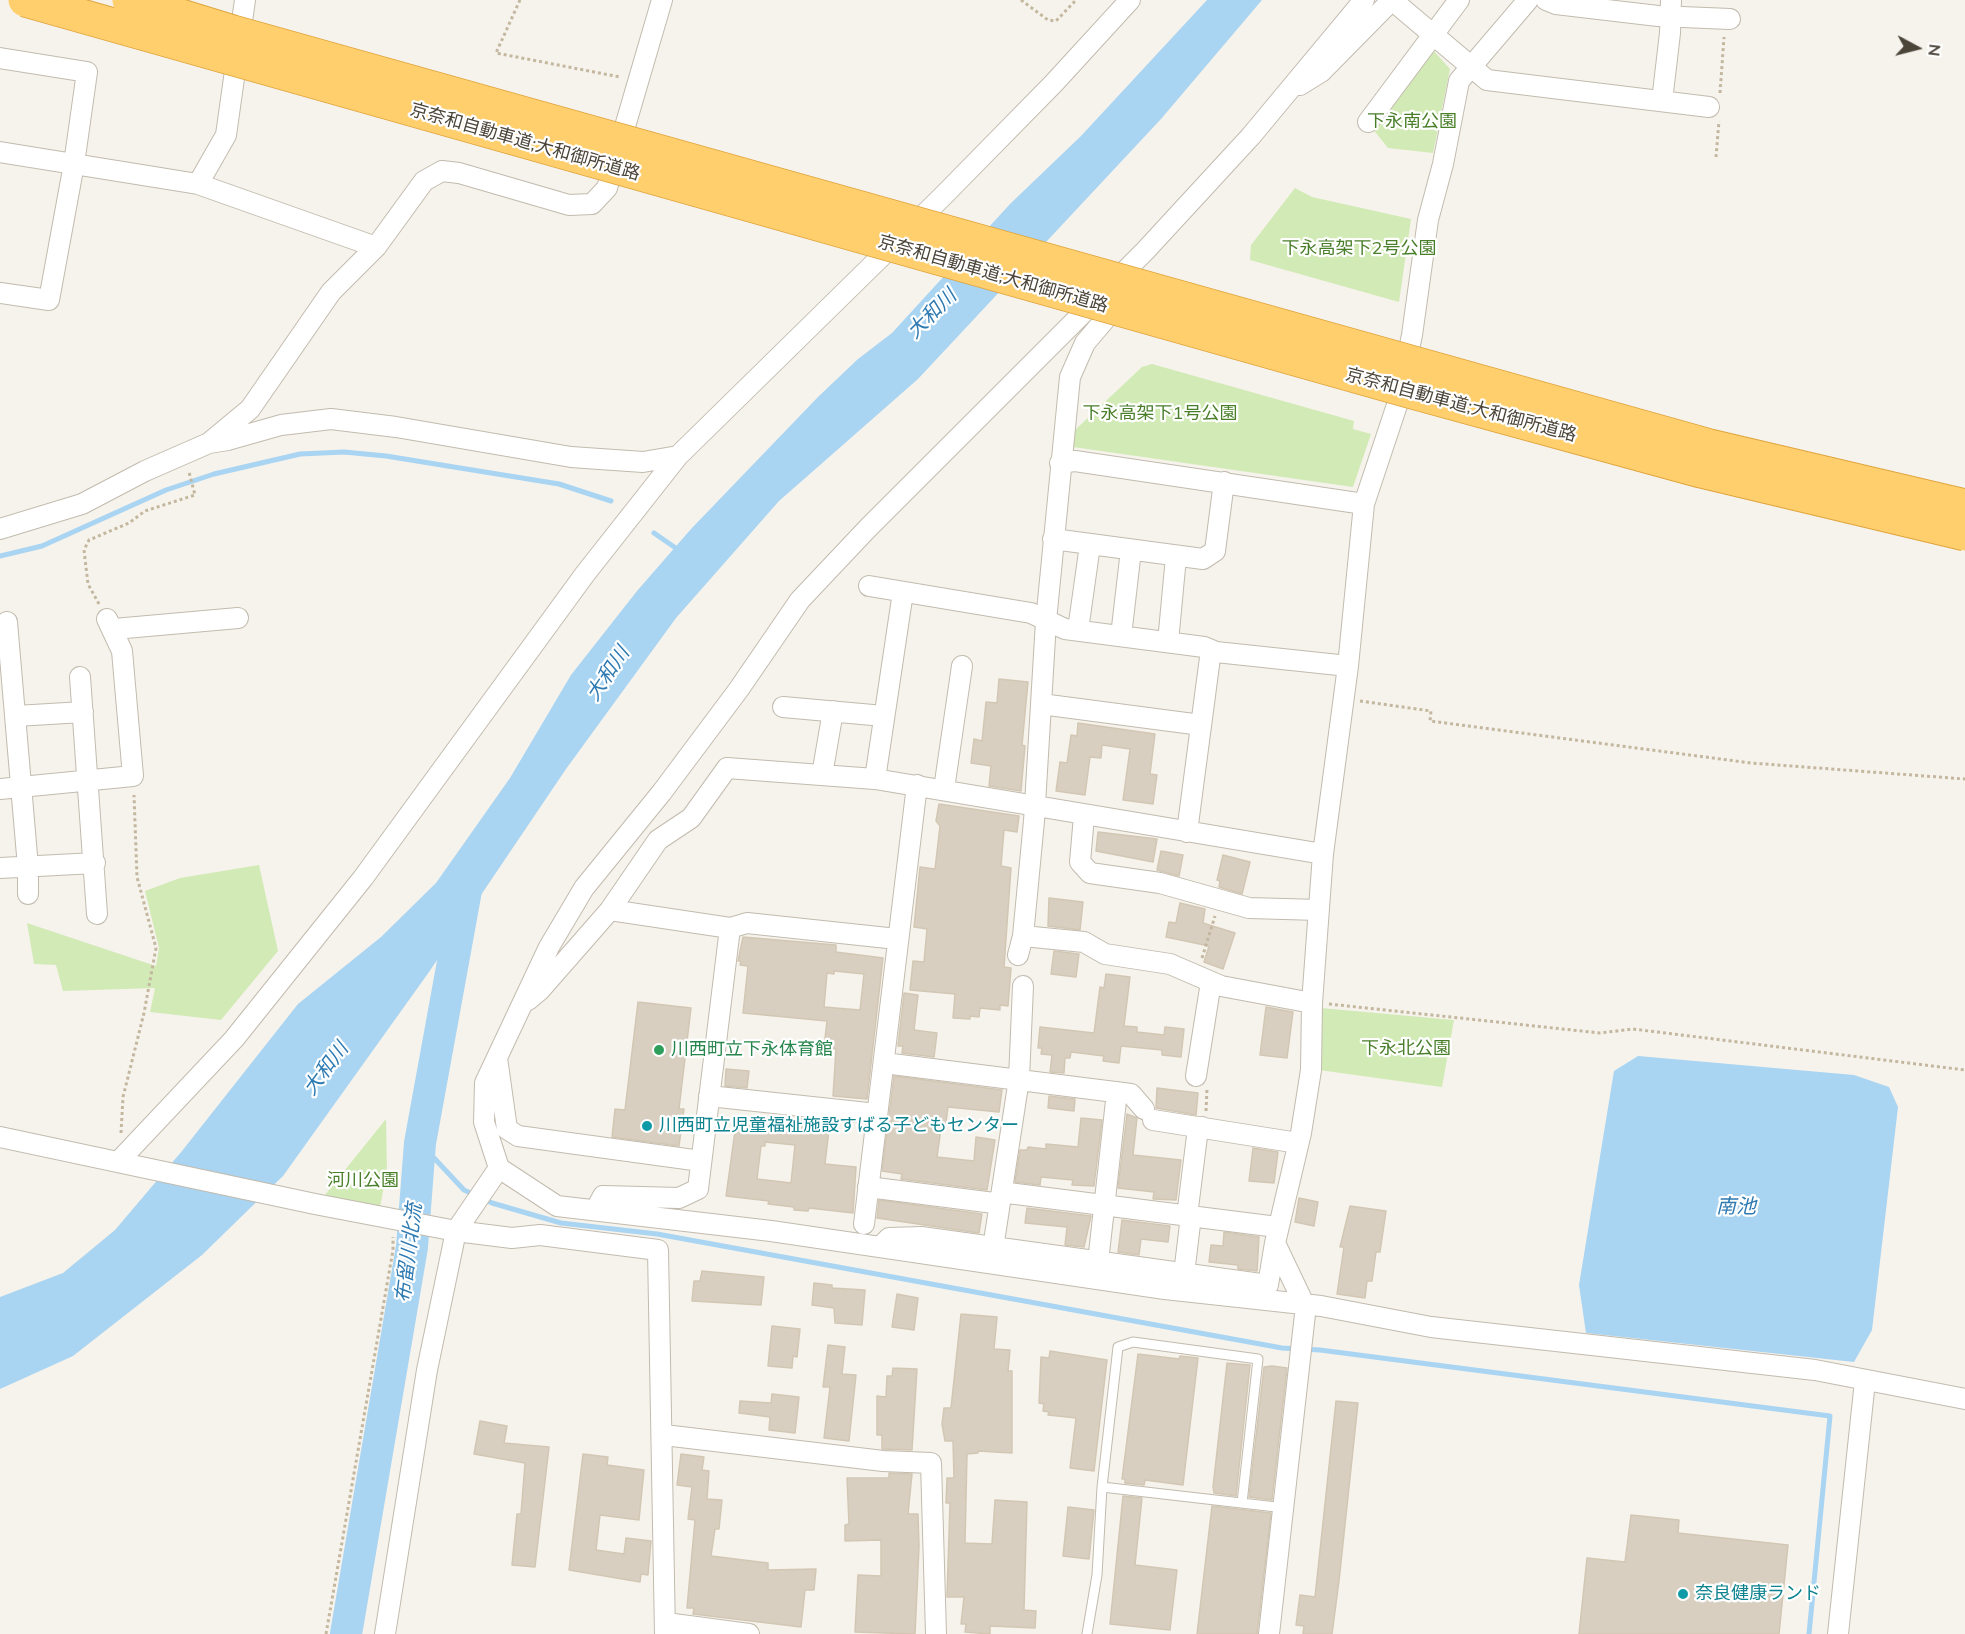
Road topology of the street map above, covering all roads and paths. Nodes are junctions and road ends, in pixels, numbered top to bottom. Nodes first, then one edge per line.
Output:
1 (25, 0) edge
2 (129, 0) edge
3 (245, 0) edge
4 (520, 0) edge
5 (662, 0) edge
6 (1021, 0) edge
7 (1076, 0) edge
8 (1130, 0) edge
9 (1364, 0) edge
10 (1392, 0) edge
11 (1459, 0) edge
12 (1528, 0) edge
13 (1545, 0) edge
14 (1670, 8) edge
15 (1730, 19) joint
16 (1433, 35) junction
17 (0, 58) edge
18 (1470, 67) junction
19 (636, 82) junction
20 (1290, 88) junction
21 (1662, 100) junction
22 (1716, 107) junction
23 (1368, 122) dead end
24 (0, 152) edge
25 (1716, 157) dead end
26 (74, 164) junction
27 (198, 184) junction
28 (376, 247) junction
29 (1145, 250) junction
30 (0, 293) edge
31 (209, 443) junction
32 (184, 454) junction
33 (678, 456) junction
34 (1060, 463) junction
35 (1224, 482) junction
36 (1364, 504) junction
37 (1965, 506) edge
38 (0, 529) edge
39 (1965, 534) edge
40 (1053, 539) junction
41 (1090, 545) junction
42 (1131, 550) junction
43 (1176, 556) junction
44 (869, 586) dead end
45 (903, 592) junction
46 (238, 618) dead end
47 (1046, 621) junction
48 (7, 622) dead end
49 (110, 624) junction
50 (1078, 630) junction
51 (1120, 636) junction
52 (1168, 642) junction
53 (5, 647) edge
54 (1211, 650) junction
55 (962, 666) dead end
56 (1348, 666) junction
57 (80, 677) dead end
58 (1343, 699) junction
59 (1041, 704) junction
60 (783, 707) dead end
61 (832, 711) junction
62 (83, 712) junction
63 (16, 716) junction
64 (884, 716) junction
65 (1201, 725) junction
66 (822, 775) junction
67 (133, 776) junction
68 (875, 779) junction
69 (1965, 779) edge
70 (88, 780) junction
71 (917, 785) junction
72 (22, 788) junction
73 (0, 789) edge
74 (944, 789) junction
75 (1035, 805) junction
76 (1084, 816) junction
77 (1187, 832) junction
78 (1323, 854) junction
79 (95, 863) junction
80 (28, 867) junction
81 (0, 868) edge
82 (28, 894) dead end
83 (1220, 900) junction
84 (610, 910) junction
85 (1319, 910) junction
86 (97, 914) dead end
87 (730, 928) junction
88 (897, 939) junction
89 (1204, 979) junction
90 (1023, 986) dead end
91 (1311, 1003) junction
92 (519, 1007) junction
93 (497, 1057) junction
94 (884, 1063) junction
95 (1965, 1070) edge
96 (1196, 1076) joint
97 (1018, 1079) junction
98 (1117, 1092) junction
99 (709, 1096) junction
100 (877, 1114) junction
101 (1202, 1127) junction
102 (0, 1137) edge
103 (1298, 1143) junction
104 (701, 1161) junction
105 (123, 1162) junction
106 (493, 1175) junction
107 (868, 1187) junction
108 (1002, 1198) junction
109 (1104, 1205) junction
110 (556, 1208) junction
111 (596, 1209) junction
112 (1189, 1216) junction
113 (386, 1218) junction
114 (864, 1224) dead end
115 (449, 1230) junction
116 (541, 1233) junction
117 (1276, 1235) junction
118 (880, 1247) junction
119 (993, 1248) junction
120 (1098, 1262) junction
121 (1184, 1274) junction
122 (1268, 1285) junction
123 (1300, 1297) junction
124 (1865, 1381) junction
125 (1965, 1399) edge
126 (664, 1435) junction
127 (1102, 1487) junction
128 (1242, 1503) junction
129 (1285, 1508) junction
130 (665, 1628) edge
131 (326, 1634) edge
132 (385, 1634) edge
133 (749, 1634) edge
134 (936, 1634) edge
135 (1087, 1634) edge
136 (1269, 1634) edge
137 (1838, 1634) edge

1 - 39 highway, 京奈和自動車道;大和御所道路, bridge
2 - 37 highway, 京奈和自動車道;大和御所道路, bridge
3 - 27 street
4 - 19 path
5 - 19 street
6 - 7 path
8 - 33 street
9 - 20 street
10 - 16 street
10 - 20 street
11 - 16 street
12 - 18 street
13 - 14 street
14 - 15 street
14 - 21 street
15 - 22 path
16 - 18 street
16 - 23 street
17 - 26 street
18 - 21 street
18 - 36 street
19 - 28 street
20 - 29 street
21 - 22 street
22 - 25 path
24 - 26 street
26 - 27 street
26 - 30 street
27 - 28 street
28 - 31 street
29 - 34 street
29 - 92 street
31 - 32 street
31 - 33 street
32 - 38 street
32 - 49 path
33 - 105 street
34 - 35 street
34 - 40 street
35 - 36 street
35 - 43 street
36 - 56 street
40 - 41 street
40 - 47 street
41 - 42 street
41 - 50 street
42 - 43 street
42 - 51 street
43 - 52 street
44 - 45 street
45 - 47 street
45 - 64 street
46 - 49 street
47 - 50 street
47 - 59 street
48 - 53 street
49 - 67 street
50 - 51 street
51 - 52 street
52 - 54 street
53 - 63 street
54 - 56 street
54 - 65 street
55 - 74 street
56 - 58 street
57 - 62 street
58 - 69 path
58 - 78 street
59 - 65 street
59 - 75 street
60 - 61 street
61 - 64 street
61 - 66 street
62 - 63 street
62 - 70 street
63 - 72 street
64 - 68 street
65 - 77 street
66 - 68 street
66 - 84 street
67 - 70 street
67 - 105 path
68 - 71 street
70 - 72 street
70 - 79 street
71 - 74 street
71 - 88 street
72 - 73 street
72 - 80 street
74 - 75 street
75 - 76 street
75 - 89 street
76 - 77 street
76 - 83 street
77 - 78 street
78 - 85 street
79 - 80 street
79 - 86 street
80 - 81 street
80 - 82 street
83 - 85 street
83 - 89 path
84 - 87 street
84 - 92 street
85 - 91 street
87 - 88 street
87 - 99 street
88 - 94 street
89 - 91 street
89 - 96 street
90 - 97 street
91 - 95 path
91 - 103 street
92 - 93 street
93 - 104 street
93 - 106 street
94 - 97 street
94 - 100 street
96 - 101 path
97 - 98 street
97 - 108 street
98 - 101 street
98 - 109 street
99 - 100 street
99 - 104 street
100 - 107 street
101 - 103 street
101 - 112 street
102 - 105 street
103 - 117 street
104 - 111 street
105 - 113 street
106 - 110 street
106 - 115 street
107 - 108 street
107 - 114 street
108 - 109 street
108 - 119 street
109 - 112 street
109 - 120 street
110 - 111 street
110 - 116 street
111 - 118 street
112 - 117 street
112 - 121 street
113 - 115 street
113 - 131 path
115 - 116 street
115 - 132 street
116 - 126 street
117 - 122 street
117 - 123 street
118 - 119 street
118 - 123 street
119 - 120 street
120 - 121 street
121 - 122 street
122 - 123 street
123 - 124 street
123 - 129 street
124 - 125 street
124 - 137 street
126 - 130 street
126 - 134 street
127 - 128 lane
127 - 128 lane
127 - 135 lane
128 - 129 lane
129 - 136 street
130 - 133 street

